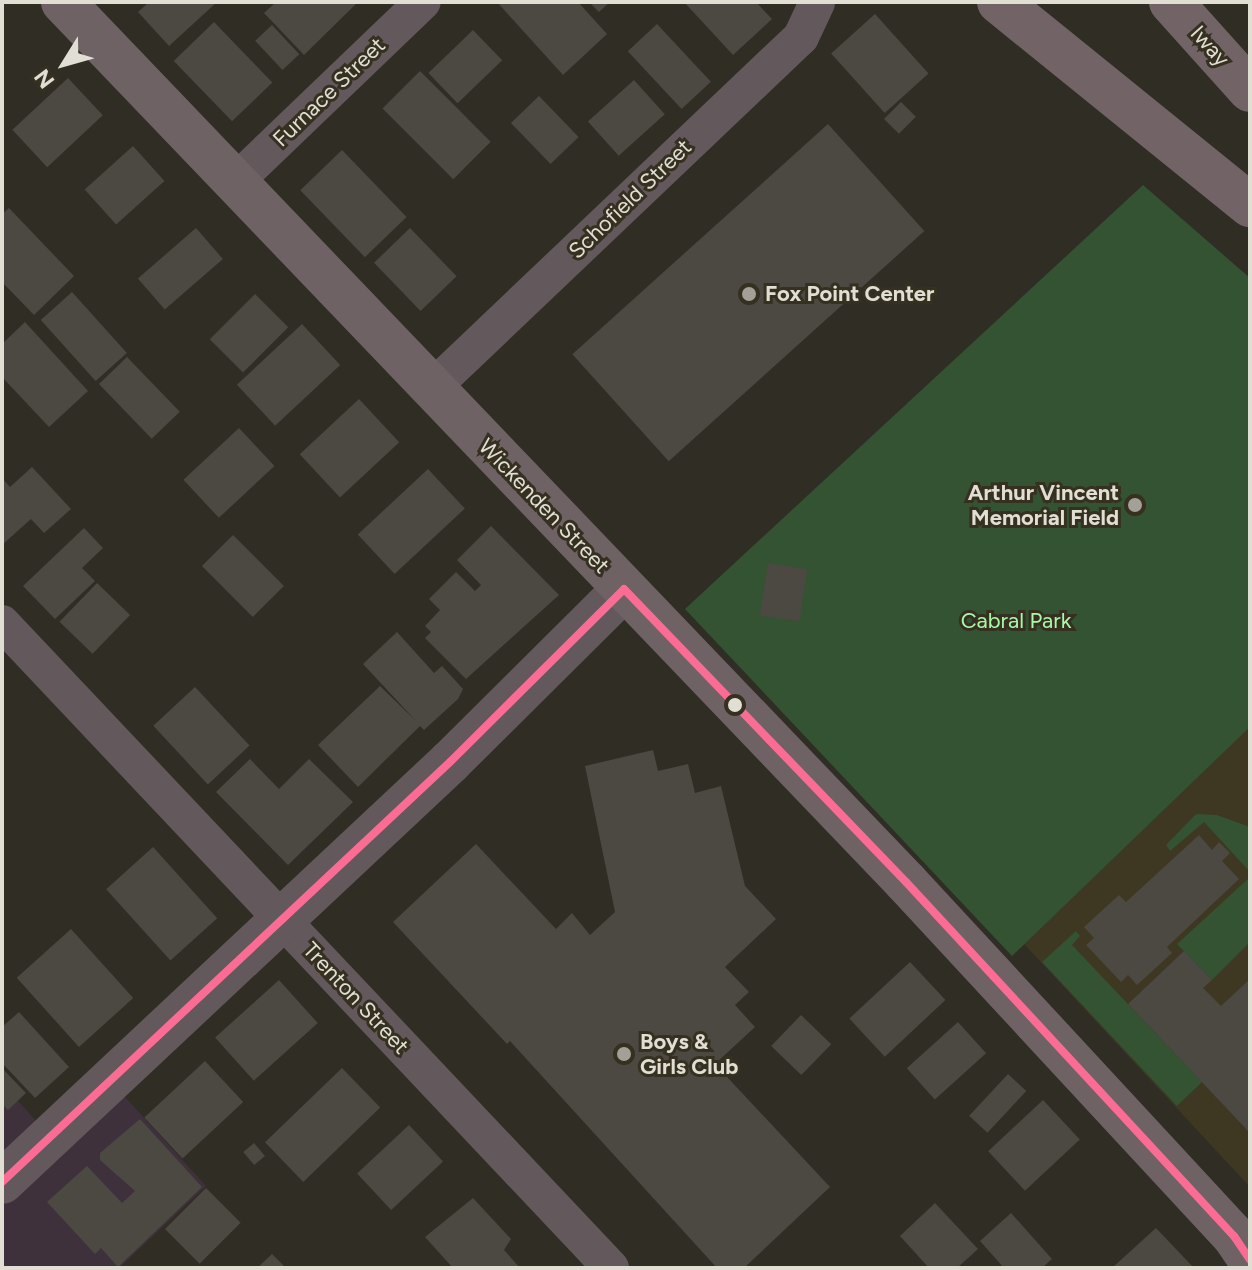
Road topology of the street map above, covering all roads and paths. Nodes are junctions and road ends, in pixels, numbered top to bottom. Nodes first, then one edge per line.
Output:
1 (63, 2) edge
2 (423, 2) edge
3 (817, 2) edge
4 (999, 2) edge
5 (1171, 2) edge
6 (1250, 90) edge
7 (235, 182) junction
8 (1250, 205) edge
9 (432, 388) junction
10 (624, 589) junction
11 (2, 623) edge
12 (283, 919) junction
13 (2, 1182) edge
14 (1250, 1260) edge
15 (611, 1268) edge

1 - 7 main road, Wickenden Street
2 - 7 street, Furnace Street
3 - 9 street, Schofield Street
4 - 8 highway
5 - 6 highway, Iway
7 - 9 main road, Wickenden Street
9 - 10 main road, Wickenden Street
10 - 12 street
10 - 14 main road, Wickenden Street
11 - 12 street, Trenton Street
12 - 13 street
12 - 15 street, Trenton Street

